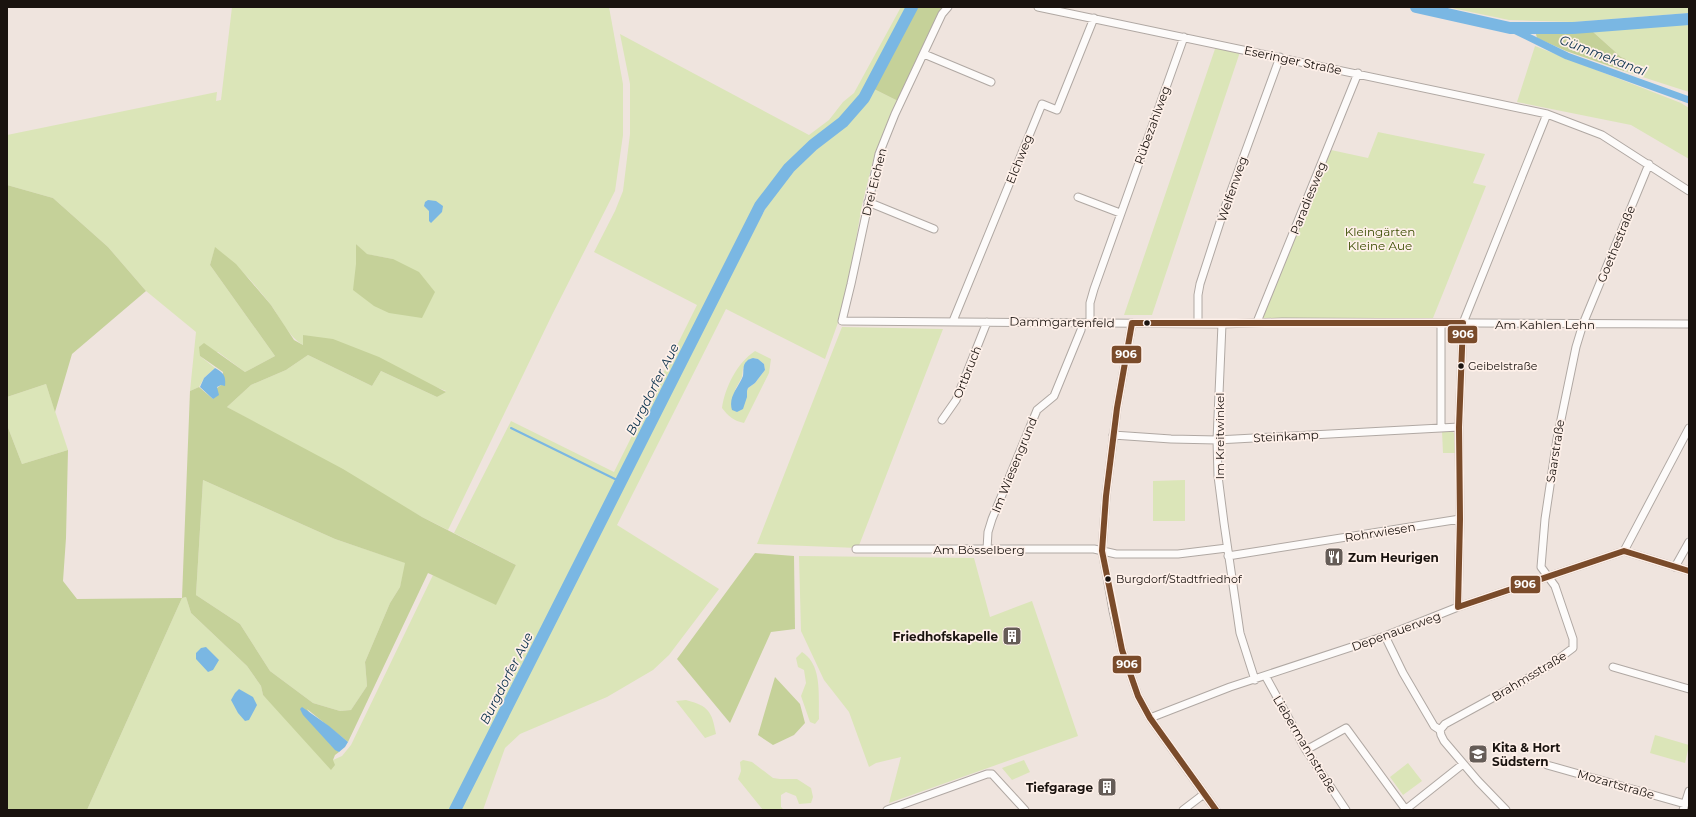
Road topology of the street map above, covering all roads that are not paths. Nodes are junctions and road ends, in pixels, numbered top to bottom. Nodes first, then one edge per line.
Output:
1 (948, 7) edge
2 (1038, 7) edge
3 (1094, 18) junction
4 (1184, 37) junction
5 (924, 54) junction
6 (1280, 57) junction
7 (1358, 73) junction
8 (992, 82) dead end
9 (1547, 114) junction
10 (1649, 164) junction
11 (1689, 191) edge
12 (1078, 197) dead end
13 (868, 202) junction
14 (1120, 213) junction
15 (934, 229) dead end
16 (842, 321) joint
17 (953, 322) junction
18 (987, 322) junction
19 (1257, 322) junction
20 (1282, 322) joint
21 (1086, 323) junction
22 (1132, 323) junction
23 (1441, 323) junction
24 (1463, 323) junction
25 (1198, 324) junction
26 (1222, 324) junction
27 (1583, 324) junction
28 (1689, 324) edge
29 (942, 420) dead end
30 (1459, 427) junction
31 (1441, 428) junction
32 (1689, 428) edge
33 (1113, 435) junction
34 (1217, 440) junction
35 (1460, 519) junction
36 (1689, 542) edge
37 (1227, 548) junction
38 (856, 549) dead end
39 (988, 549) junction
40 (1102, 551) junction
41 (1624, 552) junction
42 (1228, 556) junction
43 (1675, 567) junction
44 (1689, 571) edge
45 (1549, 577) junction
46 (1458, 607) junction
47 (1385, 636) junction
48 (1613, 667) dead end
49 (1266, 677) junction
50 (1254, 680) junction
51 (1689, 689) edge
52 (1150, 718) junction
53 (1440, 730) junction
54 (1306, 750) junction
55 (1463, 764) junction
56 (1547, 765) dead end
57 (1689, 790) edge
58 (1204, 794) junction
59 (1684, 807) edge
60 (887, 810) edge
61 (1024, 810) edge
62 (1182, 810) edge
63 (1216, 810) edge
64 (1346, 810) edge
65 (1406, 810) edge
66 (1506, 810) edge

1 - 5 street, Drei Eichen
2 - 3 street, Eseringer Straße
3 - 4 street, Eseringer Straße
3 - 17 street, Elchweg
4 - 6 street, Eseringer Straße
4 - 14 street, Rübezahlweg
5 - 8 street
5 - 13 street, Drei Eichen
6 - 7 street, Eseringer Straße
6 - 25 street, Welfenweg
7 - 9 street, Eseringer Straße
7 - 19 street, Paradiesweg
9 - 10 street, Eseringer Straße
9 - 24 street
10 - 11 street, Eseringer Straße
10 - 27 street, Goethestraße
12 - 14 street
13 - 15 street
13 - 16 street, Drei Eichen
14 - 21 street, Rübezahlweg
16 - 17 street, Dammgartenfeld
17 - 18 street, Dammgartenfeld
18 - 21 street, Dammgartenfeld
18 - 29 street, Ortbruch
19 - 20 street, Dammgartenfeld
19 - 26 street, Dammgartenfeld
20 - 23 street, Am Kahlen Lehn
21 - 22 street, Dammgartenfeld
21 - 39 street, Im Wiesengrund
22 - 25 street, Dammgartenfeld
22 - 33 street
23 - 24 street, Am Kahlen Lehn
23 - 31 street
24 - 27 street, Am Kahlen Lehn
24 - 30 street
25 - 26 street, Dammgartenfeld
26 - 34 street, Im Kreitwinkel
27 - 28 street, Am Kahlen Lehn
27 - 45 street, Saarstraße
30 - 31 street, Steinkamp
30 - 35 street
31 - 34 street, Steinkamp
32 - 41 street
33 - 34 street, Steinkamp
33 - 40 street
34 - 37 street, Im Kreitwinkel
35 - 42 street, Rohrwiesen
35 - 46 street
36 - 43 street
37 - 40 street, Am Bösselberg
37 - 42 street, Im Kreitwinkel
38 - 39 street, Am Bösselberg
39 - 40 street, Am Bösselberg
40 - 52 street
41 - 43 street
41 - 45 street, Depenauerweg
42 - 50 street, Im Kreitwinkel
43 - 44 street
45 - 46 street, Depenauerweg
45 - 53 street, Brahmsstraße
46 - 47 street, Depenauerweg
47 - 49 street, Depenauerweg
47 - 53 street
48 - 51 street
49 - 50 street, Depenauerweg
49 - 54 street, Liebermannstraße
50 - 52 street, Depenauerweg
52 - 58 street
53 - 55 street
54 - 64 street, Liebermannstraße
54 - 65 street
55 - 65 street
55 - 66 street
56 - 59 street, Mozartstraße
57 - 59 street
58 - 62 street
58 - 63 street
60 - 61 street

